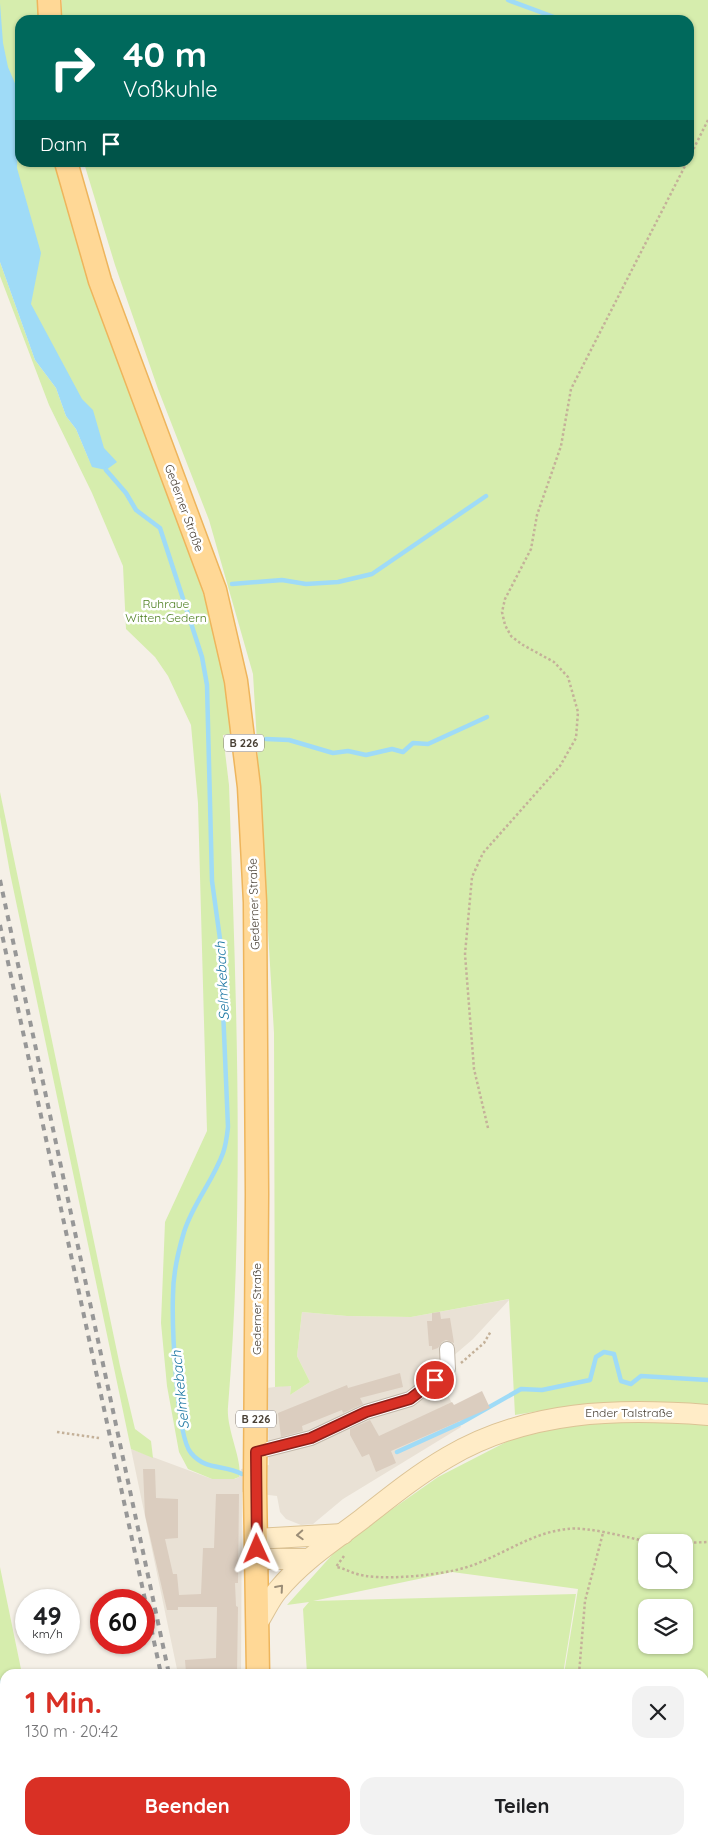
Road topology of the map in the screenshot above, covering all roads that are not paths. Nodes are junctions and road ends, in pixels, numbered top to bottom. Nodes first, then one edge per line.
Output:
1 (49, 0) edge
2 (50, 15) edge
3 (67, 167) edge
4 (447, 1349) dead end
5 (708, 1415) edge
6 (256, 1452) junction
7 (343, 1534) junction
8 (257, 1549) junction
9 (308, 1559) junction
10 (258, 1622) junction
11 (258, 1669) edge

1 - 2 main road
3 - 6 main road, Gederner Straße / B 226
4 - 6 street
5 - 7 main road, Ender Talstraße
6 - 8 main road, Gederner Straße / B 226
7 -> 8 main road
7 - 9 main road, Ender Talstraße
8 - 9 main road
8 - 10 main road, Gederner Straße / B 226
10 -> 9 main road, Ender Talstraße
10 - 11 main road, Gederner Straße / B 226

